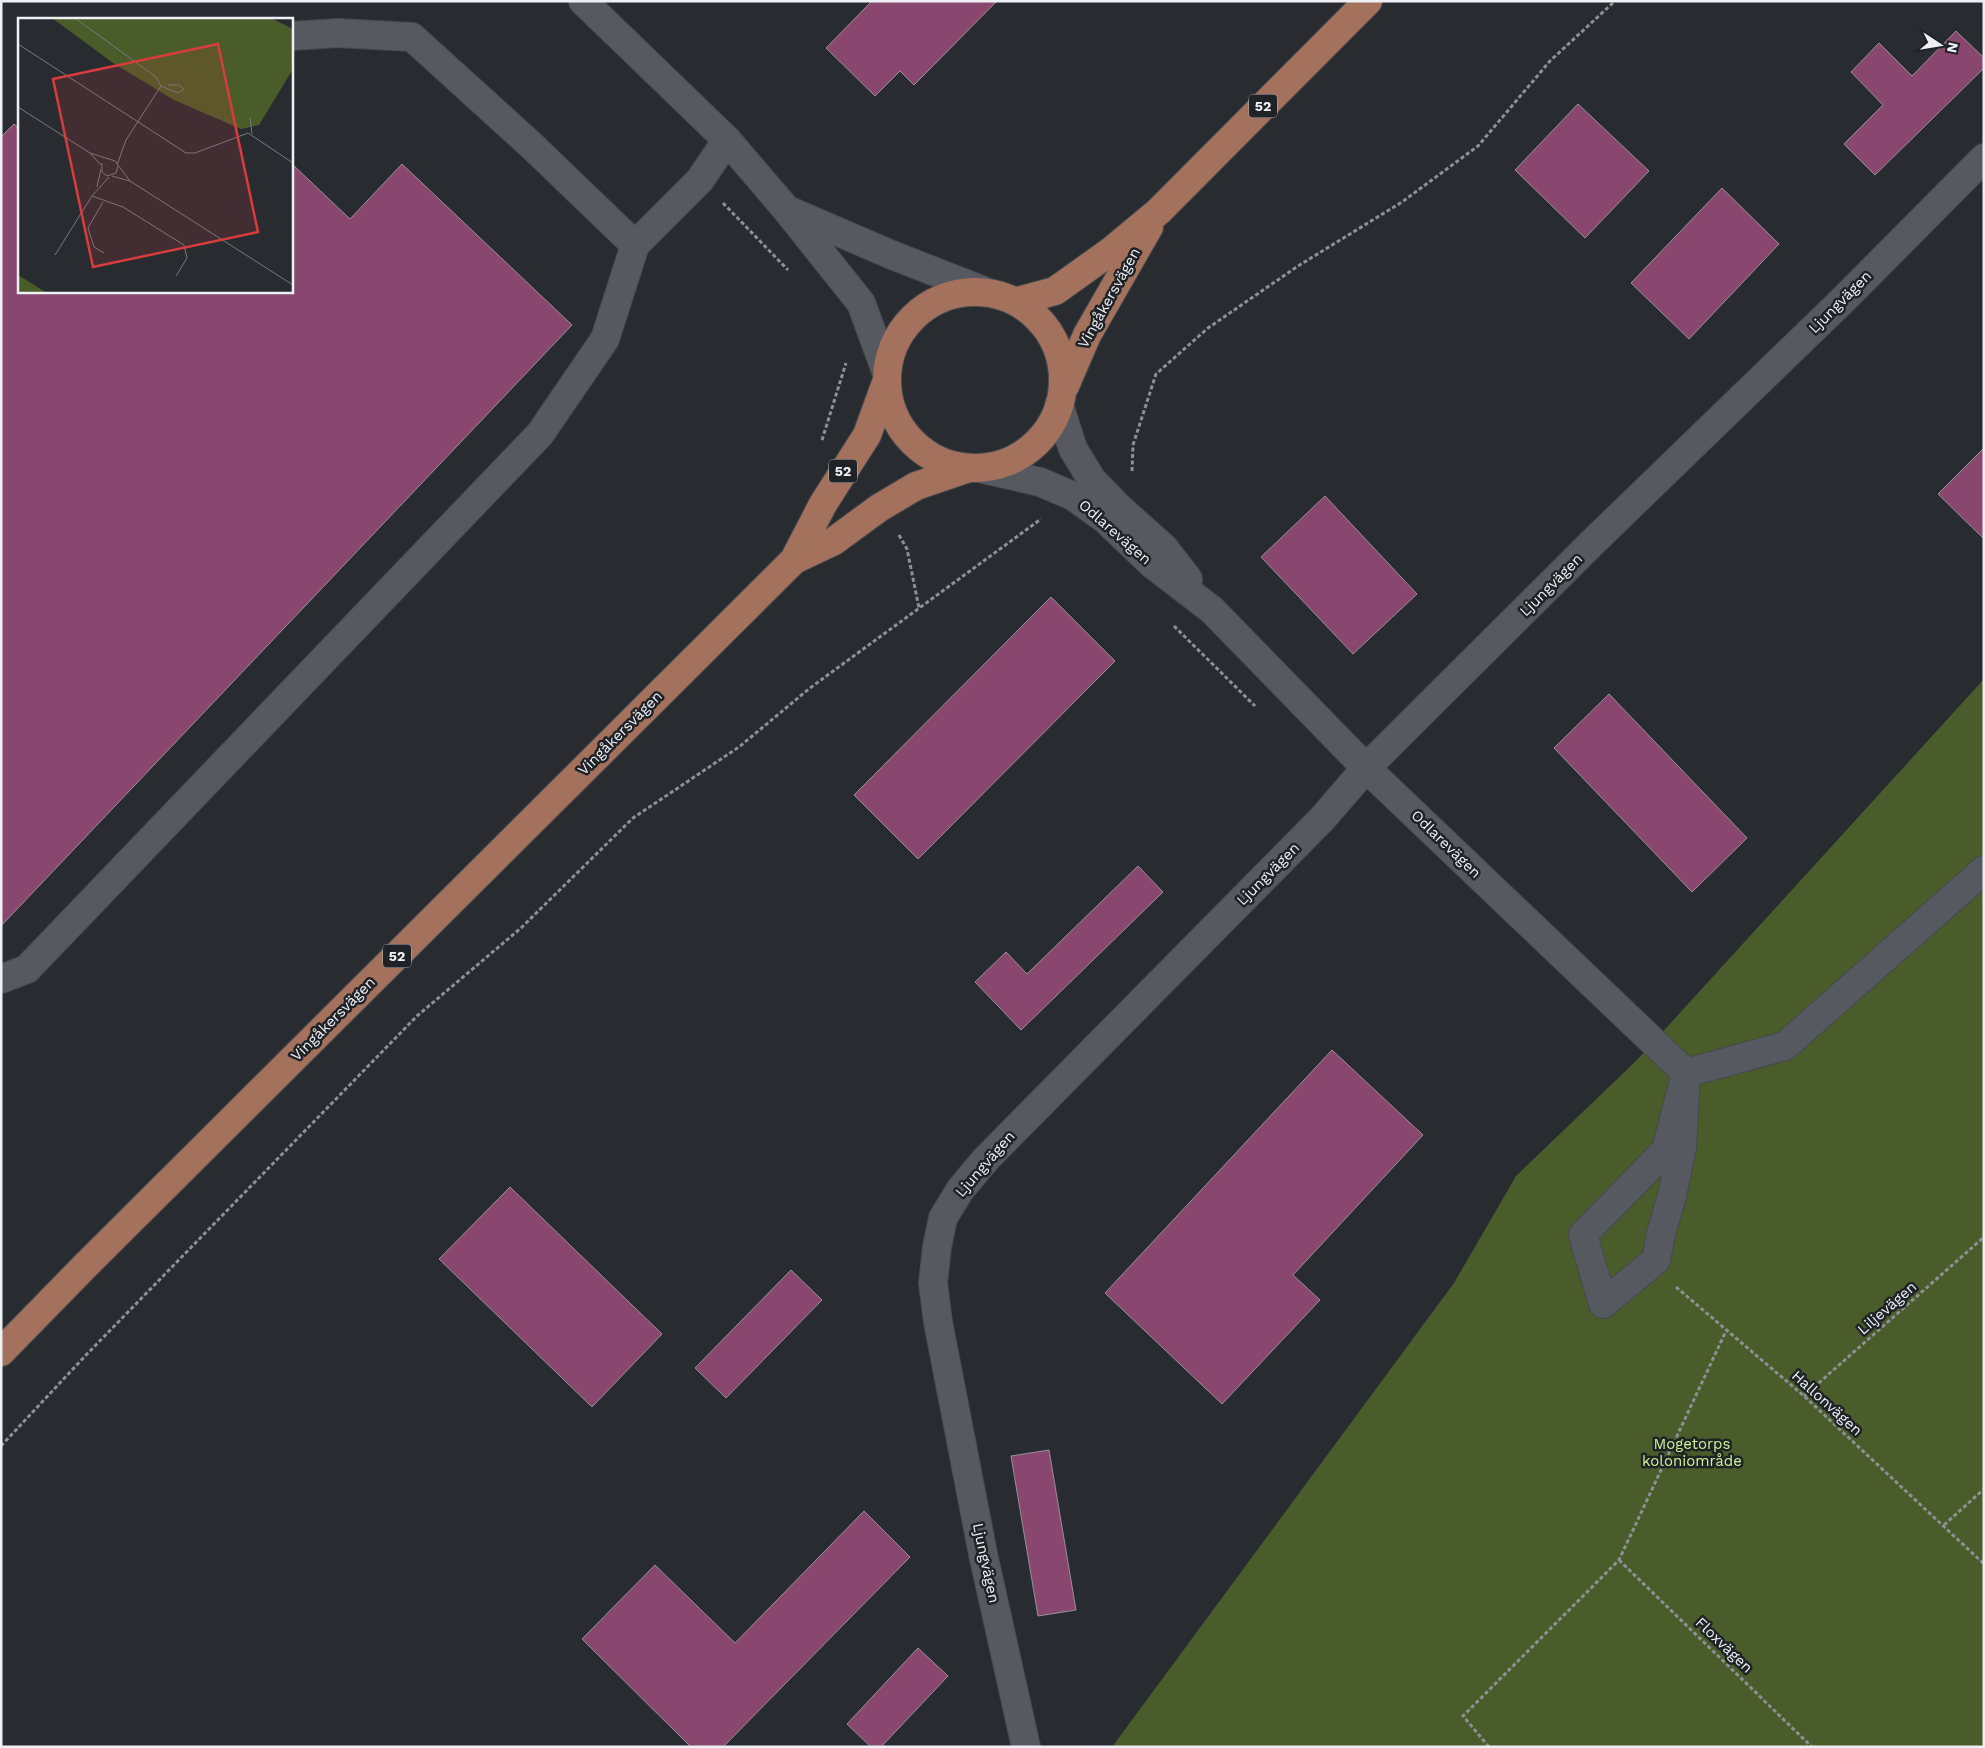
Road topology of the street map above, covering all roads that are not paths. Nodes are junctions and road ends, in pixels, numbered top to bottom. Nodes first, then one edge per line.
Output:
1 (583, 1) edge
2 (1368, 1) edge
3 (292, 36) edge
4 (727, 140) junction
5 (1984, 158) edge
6 (786, 209) junction
7 (1159, 211) junction
8 (635, 245) junction
9 (984, 291) junction
10 (1018, 301) junction
11 (887, 376) junction
12 (1061, 397) junction
13 (972, 468) junction
14 (794, 560) junction
15 (1212, 610) junction
16 (1366, 768) junction
17 (1984, 870) edge
18 (1, 979) edge
19 (1686, 1073) junction
20 (1, 1352) edge
21 (1026, 1747) edge

1 - 4 street
2 - 7 main road, Vingåkersvägen / 52
3 - 8 street
4 - 6 street
4 - 8 street
5 - 16 street, Ljungvägen
6 - 9 street
6 - 11 street
7 - 10 main road, Vingåkersvägen / 52
7 - 12 main road, Vingåkersvägen / 52
8 - 18 street
9 - 10 main road, 52
9 - 11 main road, 52
10 - 12 main road, 52
11 - 13 main road, 52
11 - 14 main road, Vingåkersvägen / 52
12 - 13 main road, 52
12 - 15 street, Odlarevägen
13 - 14 main road, Vingåkersvägen / 52
13 - 15 street, Odlarevägen
14 - 20 main road, Vingåkersvägen / 52
15 - 16 street, Odlarevägen
16 - 19 street, Odlarevägen
16 - 21 street, Ljungvägen
17 - 19 street
19 - 19 street

